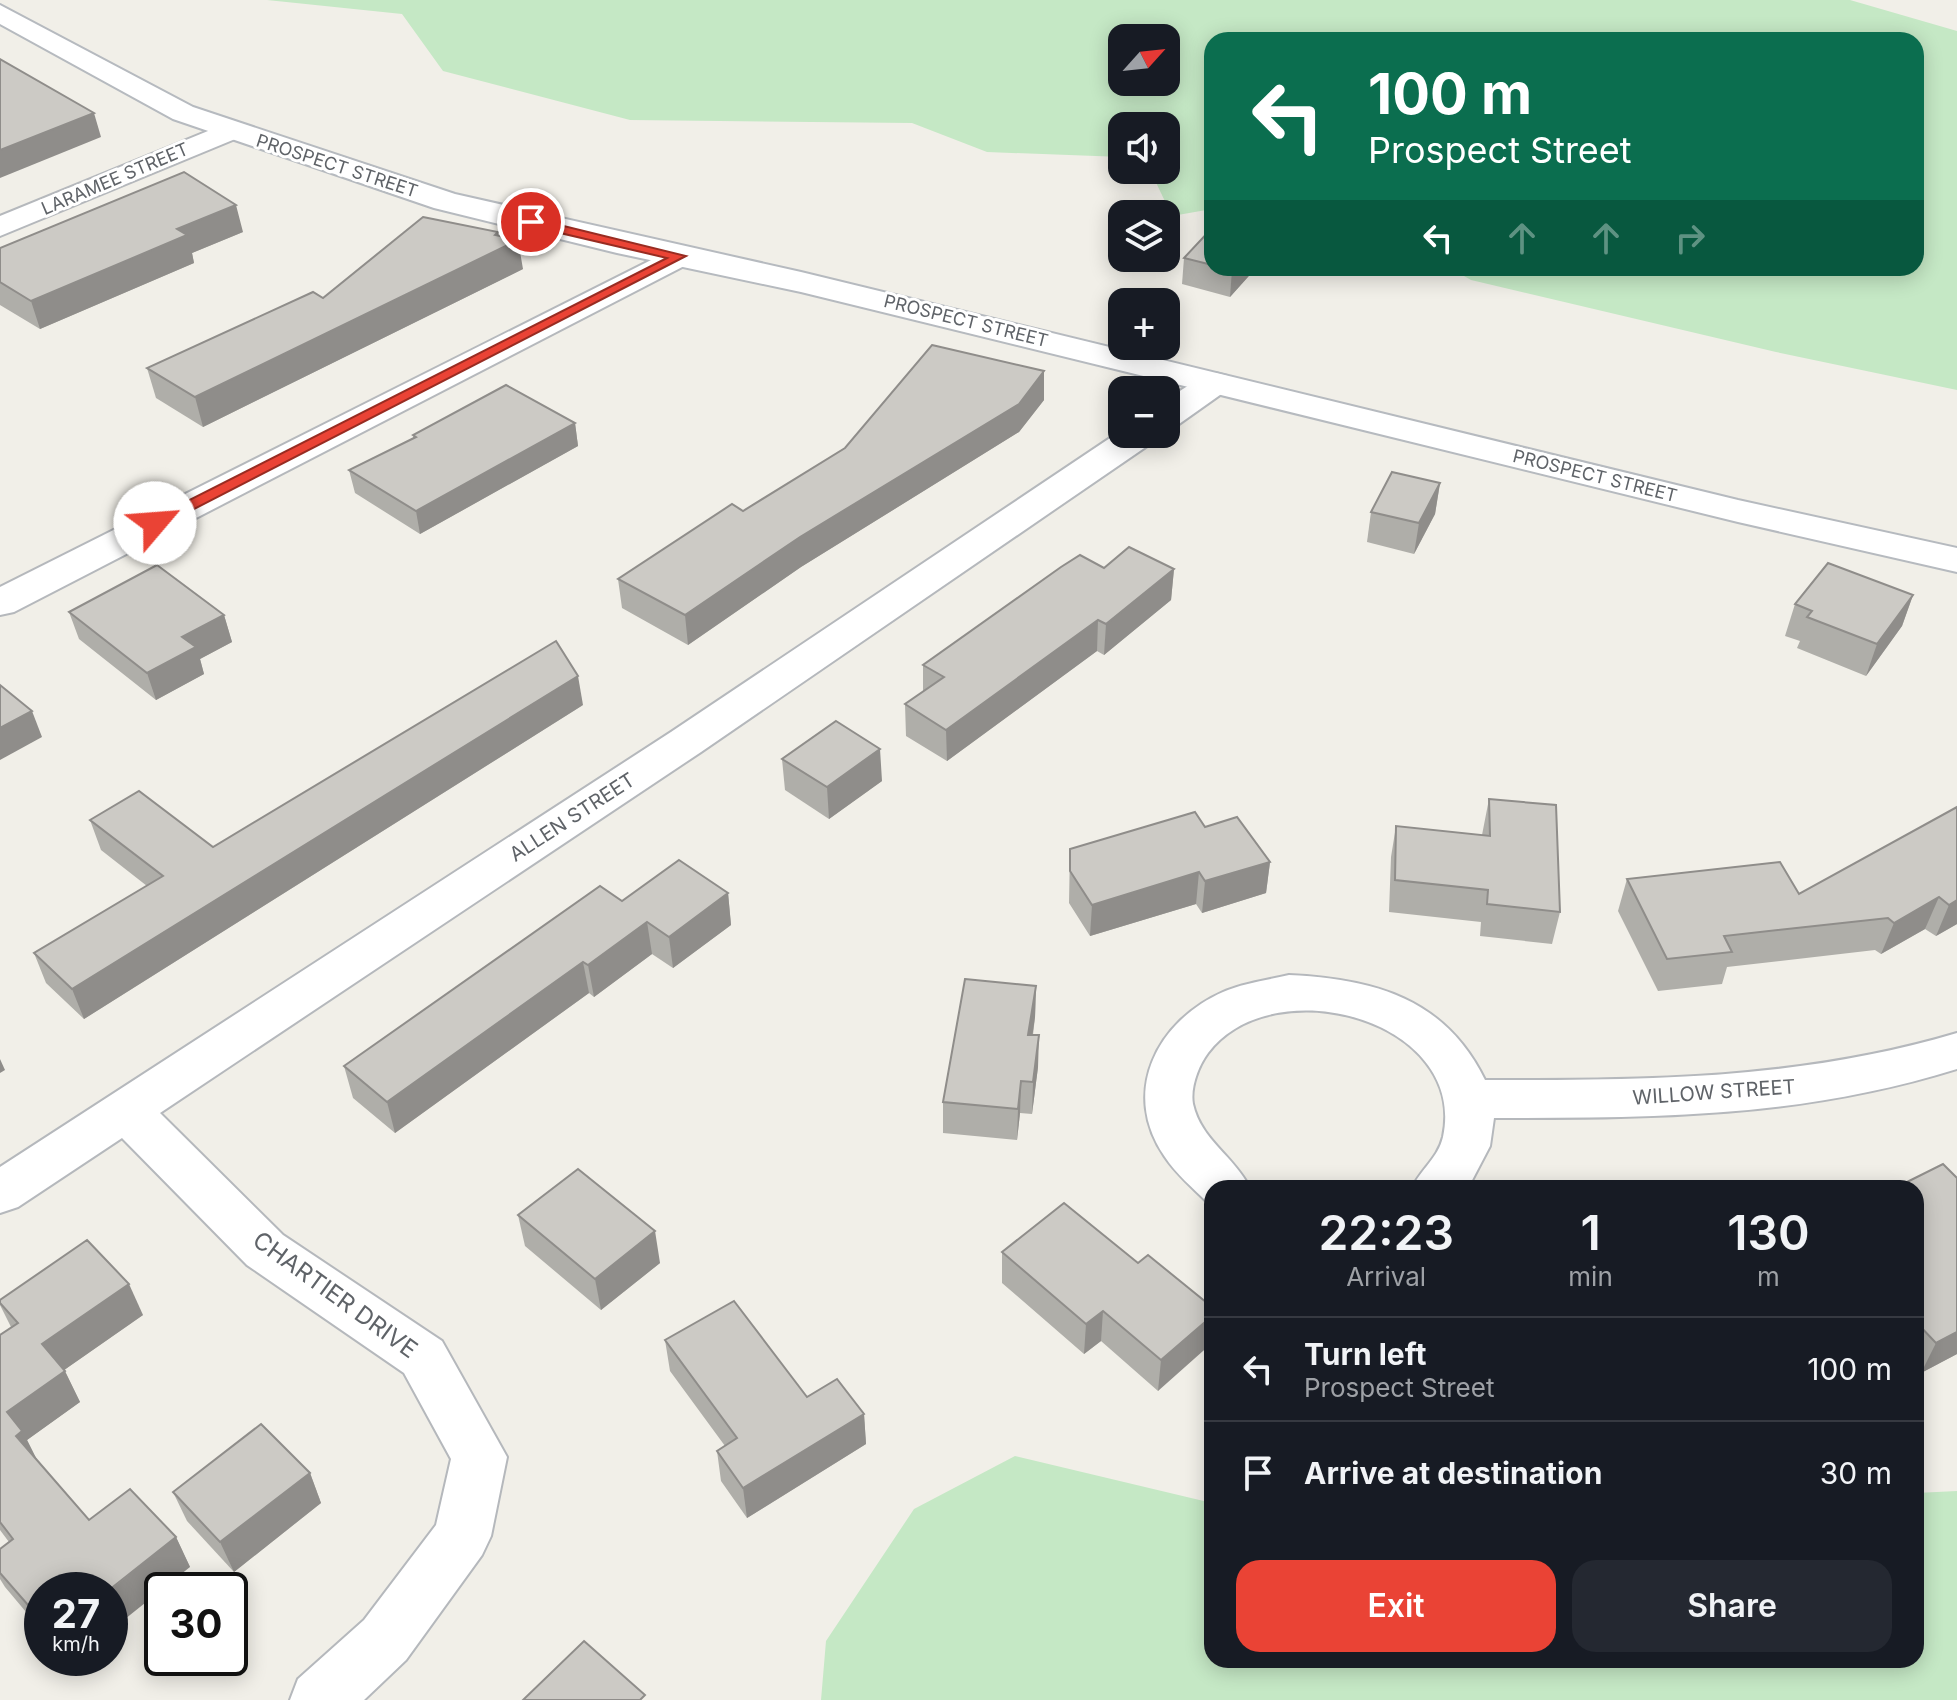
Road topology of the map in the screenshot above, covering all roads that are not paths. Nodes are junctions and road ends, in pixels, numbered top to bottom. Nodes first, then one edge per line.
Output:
1 (0, 13) edge
2 (230, 131) junction
3 (0, 227) edge
4 (679, 256) junction
5 (1215, 383) junction
6 (1180, 407) edge
7 (1119, 448) edge
8 (1957, 560) edge
9 (0, 603) edge
10 (1957, 1051) edge
11 (1467, 1099) junction
12 (126, 1110) junction
13 (1217, 1180) edge
14 (1444, 1180) edge
15 (0, 1193) edge
16 (320, 1700) edge

1 - 2 street, PROSPECT STREET
2 - 3 street, LARAMEE STREET
2 - 4 street, PROSPECT STREET
4 - 5 street, PROSPECT STREET
4 - 9 street
5 - 6 street
5 - 8 street, PROSPECT STREET
7 - 12 street, ALLEN STREET
10 - 11 street, WILLOW STREET
11 - 13 street
11 - 14 street
12 - 15 street, ALLEN STREET
12 - 16 street, CHARTIER DRIVE

